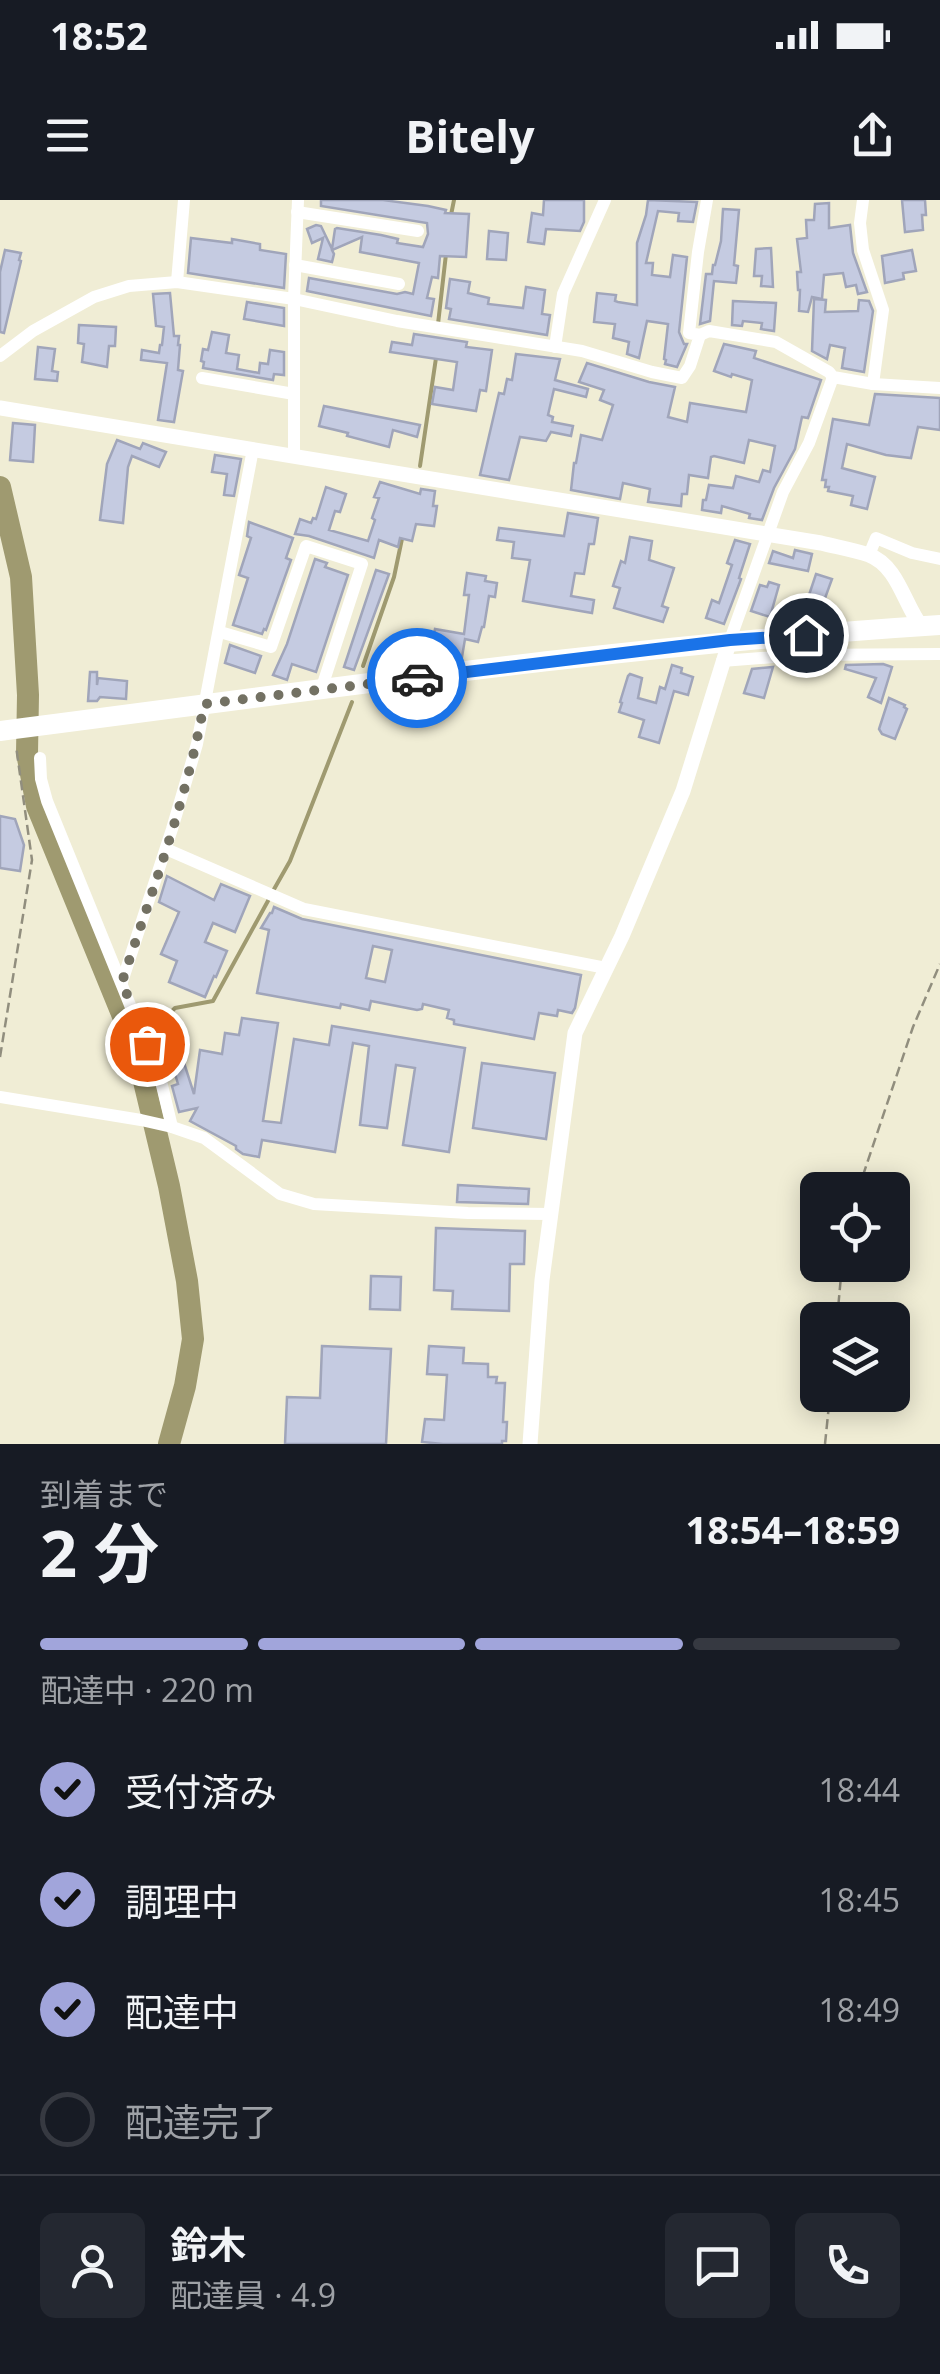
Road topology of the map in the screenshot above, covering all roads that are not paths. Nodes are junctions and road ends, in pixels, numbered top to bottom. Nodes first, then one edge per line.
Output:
1 (184, 200) edge
2 (605, 200) edge
3 (707, 200) edge
4 (863, 200) edge
5 (298, 206) edge
6 (418, 231) dead end
7 (296, 265) junction
8 (176, 282) junction
9 (400, 284) dead end
10 (294, 299) junction
11 (700, 335) junction
12 (556, 347) junction
13 (0, 356) edge
14 (833, 377) junction
15 (202, 378) dead end
16 (873, 384) junction
17 (940, 388) edge
18 (294, 394) junction
19 (0, 408) edge
20 (253, 449) junction
21 (294, 455) junction
22 (768, 533) junction
23 (869, 555) junction
24 (940, 559) edge
25 (930, 626) edge
26 (220, 632) junction
27 (730, 640) junction
28 (940, 654) edge
29 (722, 661) junction
30 (321, 690) junction
31 (204, 704) junction
32 (7, 730) edge
33 (40, 758) dead end
34 (166, 850) junction
35 (606, 968) junction
36 (122, 982) junction
37 (0, 1097) edge
38 (169, 1126) junction
39 (550, 1214) junction
40 (530, 1444) edge

1 - 8 street
2 - 12 street
3 - 11 street
4 - 16 street
5 - 6 street
5 - 7 street
7 - 9 street
7 - 10 street
8 - 10 street
8 - 13 street
10 - 12 street
10 - 18 street
11 - 12 street
11 - 14 street
14 - 16 street
14 - 22 street
15 - 18 street
16 - 17 street
18 - 21 street
19 - 20 street
20 - 21 street
20 - 26 street
21 - 22 street
22 - 23 street
22 - 27 street
23 - 24 street
23 - 25 street
25 - 27 main road
26 - 30 street
26 - 31 street
27 - 29 street
27 - 30 main road
28 - 29 street
29 - 35 street
30 - 31 main road
31 - 32 main road
31 - 34 street
33 - 36 street
34 - 35 street
34 - 36 street
35 - 39 street
36 - 38 street
37 - 38 street
38 - 39 street
39 - 40 street

